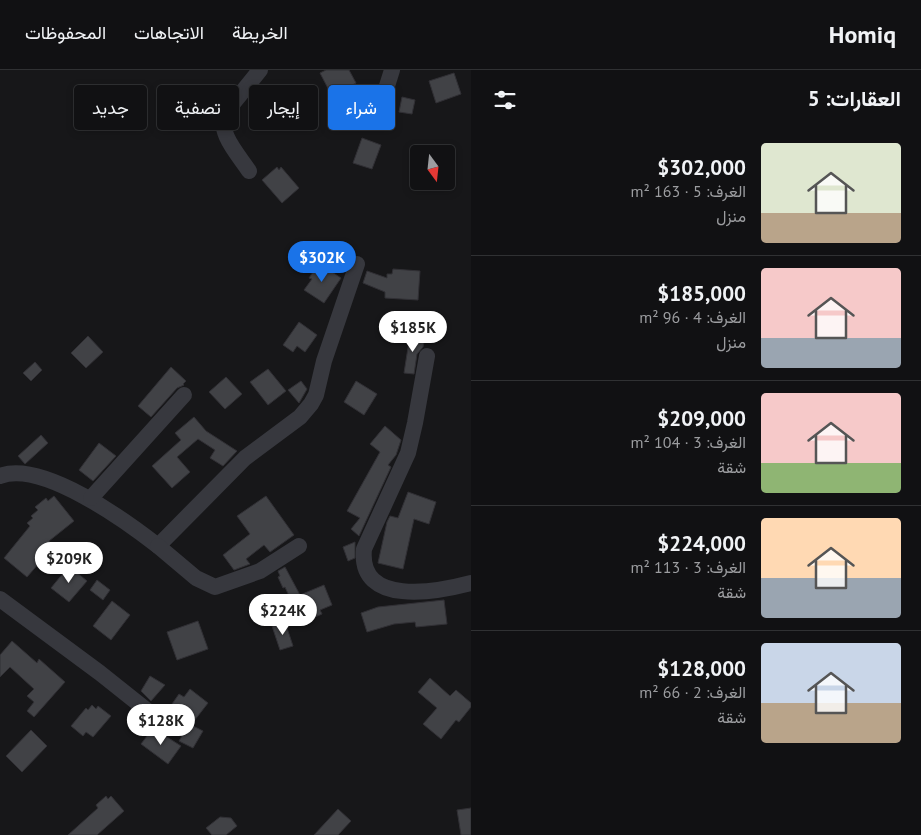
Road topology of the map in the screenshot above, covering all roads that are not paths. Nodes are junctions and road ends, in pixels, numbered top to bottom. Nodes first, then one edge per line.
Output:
1 (260, 70) edge
2 (392, 70) edge
3 (387, 85) edge
4 (249, 171) dead end
5 (357, 264) dead end
6 (427, 356) dead end
7 (184, 395) dead end
8 (0, 476) edge
9 (90, 498) junction
10 (158, 546) junction
11 (299, 546) dead end
12 (471, 583) edge
13 (0, 600) edge
14 (164, 724) dead end

1 - 4 street
2 - 3 street
5 - 10 street
6 - 12 street
7 - 9 street
8 - 9 street
9 - 10 street
10 - 11 street
13 - 14 street

